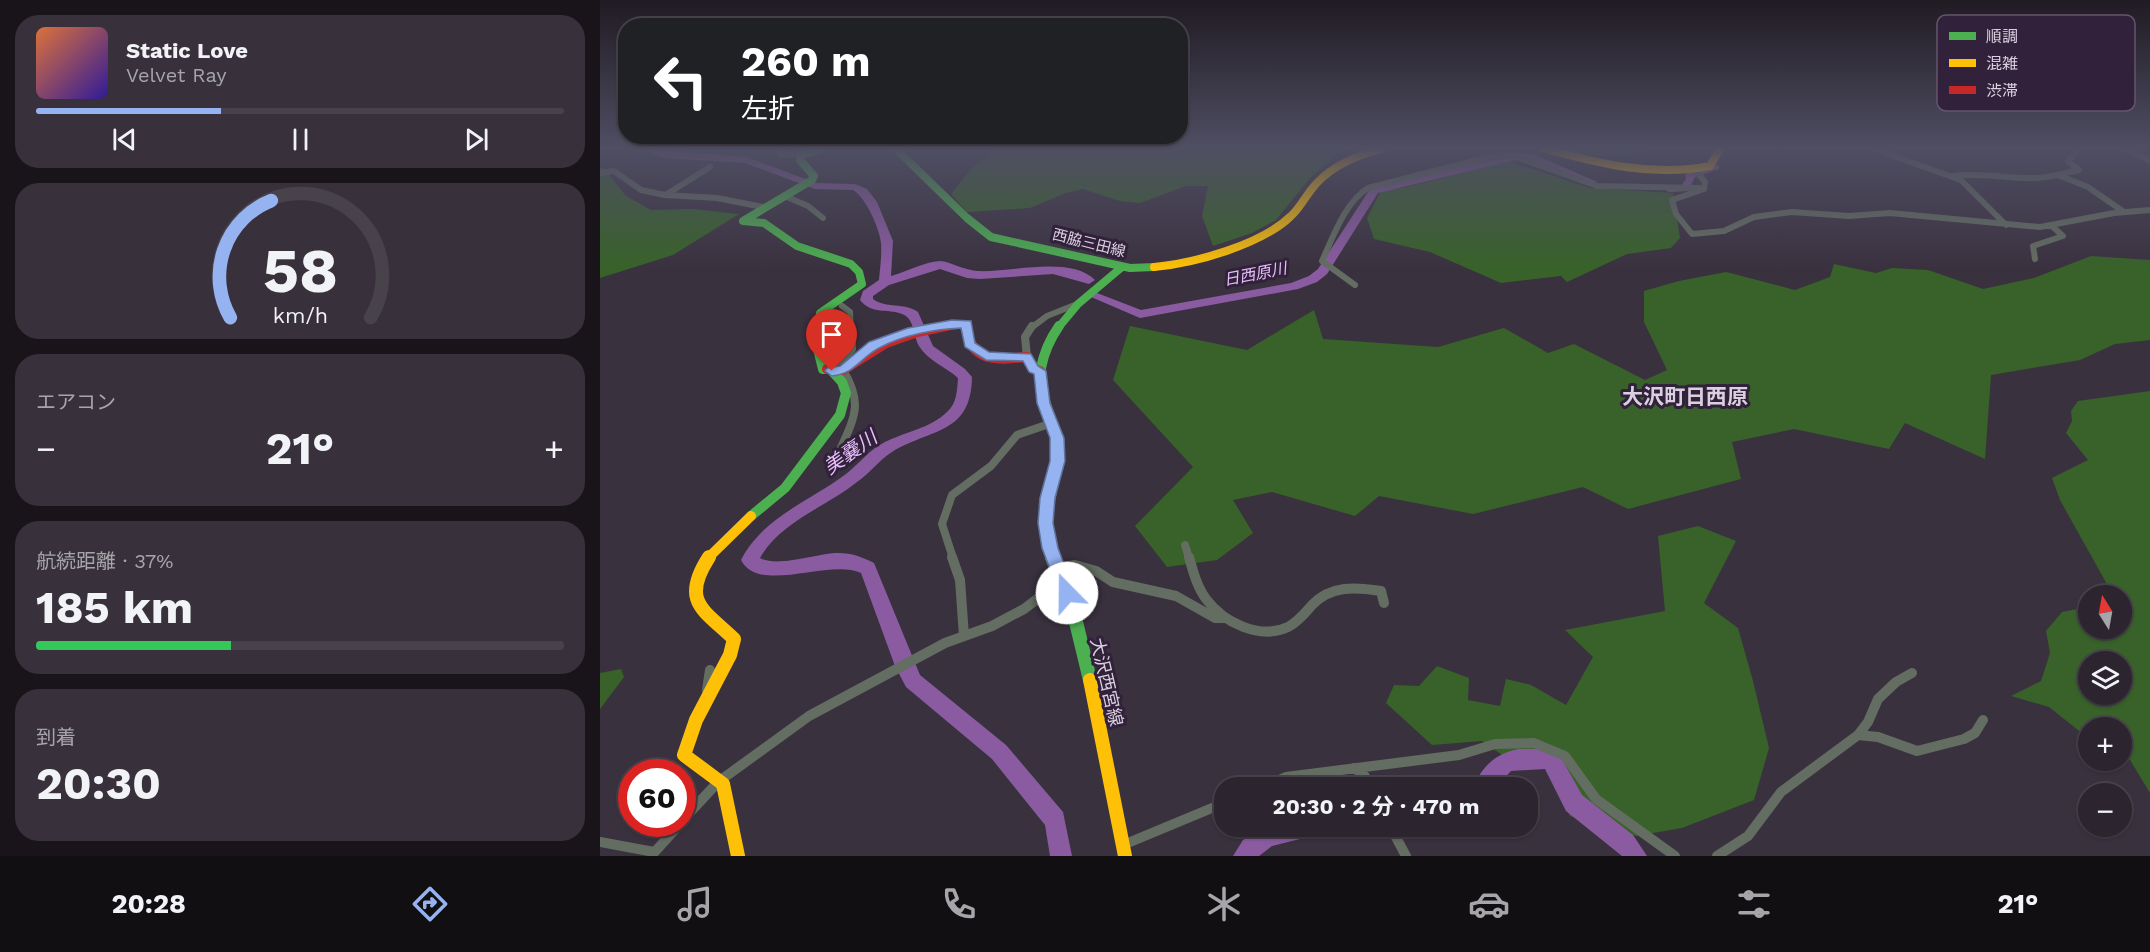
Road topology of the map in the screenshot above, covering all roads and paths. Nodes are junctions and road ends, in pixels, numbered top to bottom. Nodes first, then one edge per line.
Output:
1 (640, 189) edge
2 (675, 189) edge
3 (799, 189) edge
4 (937, 189) edge
5 (1312, 189) edge
6 (1369, 189) edge
7 (1704, 189) edge
8 (1972, 189) edge
9 (2091, 189) edge
10 (791, 194) junction
11 (665, 195) junction
12 (763, 207) junction
13 (2150, 210) edge
14 (2124, 212) junction
15 (823, 218) dead end
16 (2007, 225) junction
17 (2053, 226) junction
18 (2035, 259) dead end
19 (1122, 267) junction
20 (1355, 285) dead end
21 (1077, 304) junction
22 (842, 306) dead end
23 (1027, 357) junction
24 (843, 370) junction
25 (832, 371) junction
26 (1040, 371) junction
27 (1052, 423) junction
28 (839, 452) dead end
29 (1185, 545) dead end
30 (1057, 568) junction
31 (1062, 580) junction
32 (1384, 603) dead end
33 (1224, 618) junction
34 (964, 636) junction
35 (710, 670) dead end
36 (1912, 673) dead end
37 (706, 697) junction
38 (1983, 720) dead end
39 (1858, 735) junction
40 (1354, 768) junction
41 (1286, 777) edge
42 (1365, 777) edge
43 (718, 782) junction
44 (696, 806) edge
45 (1214, 808) edge
46 (667, 837) edge
47 (1396, 837) edge
48 (600, 842) edge
49 (1124, 850) edge
50 (652, 854) edge
51 (738, 856) edge
52 (1406, 856) edge
53 (1675, 856) edge
54 (1717, 856) edge

1 - 11 street
2 - 11 street
3 - 10 main road
4 - 19 main road, 西脇三田線
5 - 19 main road, 西脇三田線
6 - 20 street
7 - 16 street
8 - 16 street
9 - 14 street
10 - 12 main road
10 - 15 street
11 - 12 street
12 - 25 main road
13 - 14 street
14 - 17 street
16 - 17 street
17 - 18 street
19 - 21 main road, 大沢西宮線
21 - 23 street
21 - 26 main road, 大沢西宮線
22 - 25 street
23 - 24 main road
23 - 26 main road
24 - 25 main road
24 - 28 street
25 - 37 main road
26 - 27 main road, 大沢西宮線
27 - 30 main road, 大沢西宮線
27 - 34 street
29 - 33 street
30 - 31 main road, 大沢西宮線
30 - 33 street
31 - 34 street
31 - 49 main road, 大沢西宮線
32 - 33 street
34 - 43 street
35 - 37 street
36 - 39 street
37 - 43 main road
38 - 39 street
39 - 54 street
40 - 41 street
40 - 42 street
40 - 53 street
43 - 44 street
43 - 51 main road
45 - 49 street
46 - 50 street
47 - 52 street
48 - 50 street

